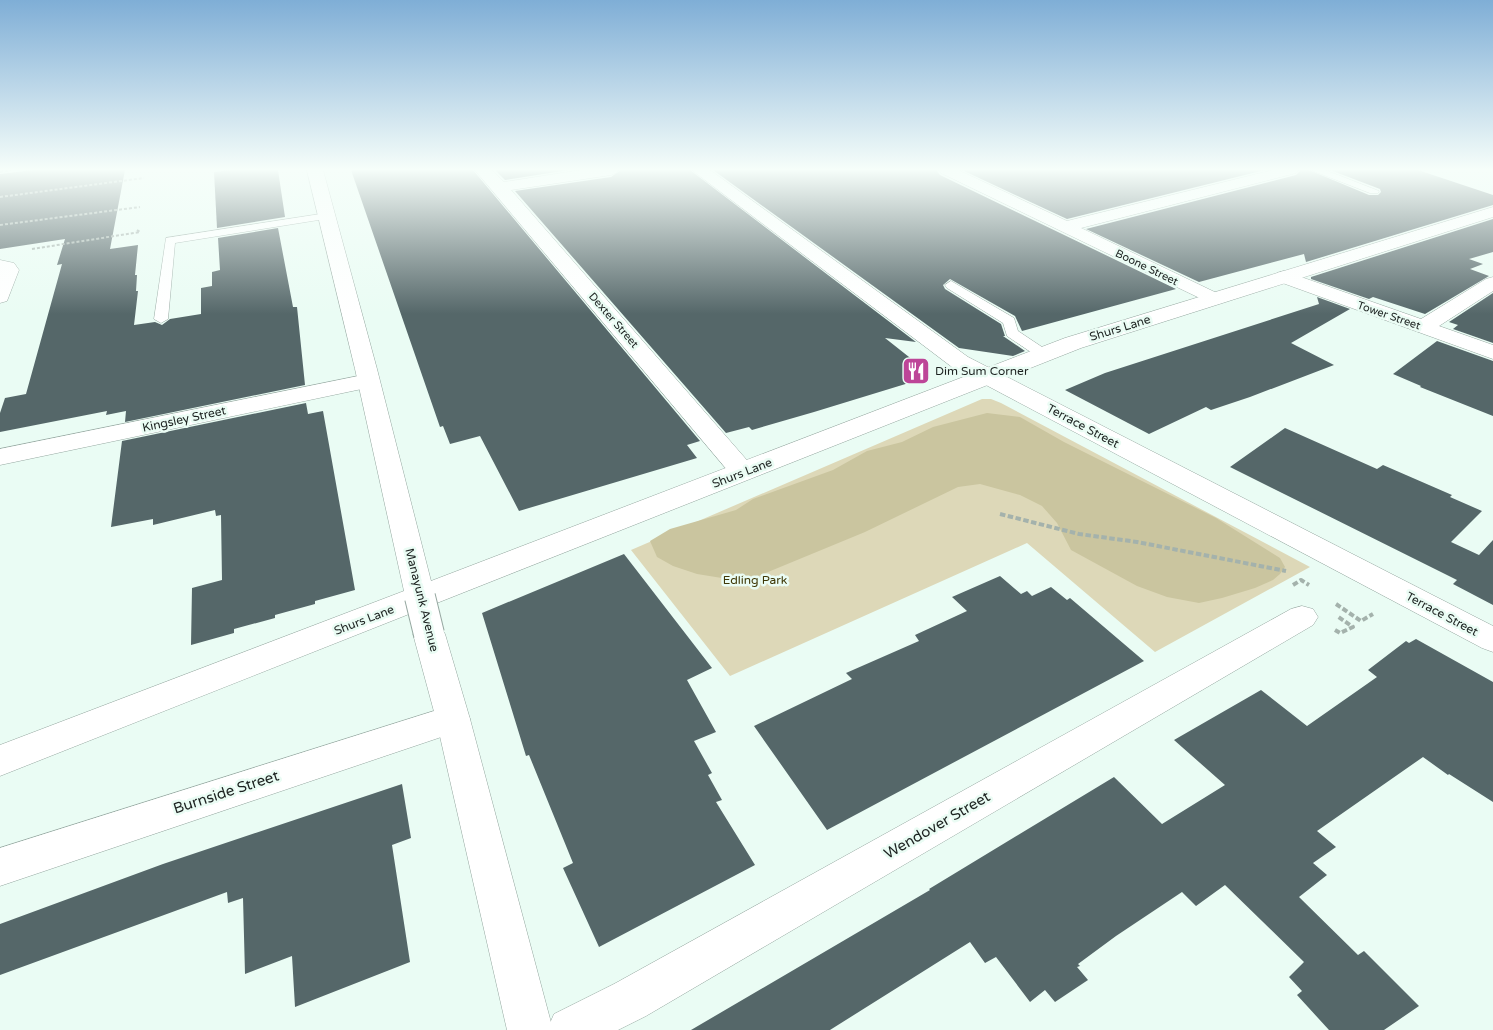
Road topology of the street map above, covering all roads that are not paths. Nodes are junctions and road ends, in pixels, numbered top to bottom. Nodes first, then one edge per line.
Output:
1 (313, 218) edge
2 (327, 218) edge
3 (526, 218) edge
4 (765, 218) edge
5 (1046, 218) edge
6 (1100, 218) edge
7 (1473, 218) edge
8 (1065, 227) junction
9 (4, 267) edge
10 (1284, 277) junction
11 (1493, 283) edge
12 (951, 285) dead end
13 (0, 297) edge
14 (1214, 299) junction
15 (161, 319) dead end
16 (1423, 327) junction
17 (1493, 352) edge
18 (1043, 354) junction
19 (988, 376) junction
20 (368, 381) junction
21 (0, 457) edge
22 (743, 472) junction
23 (1318, 610) road end
24 (1493, 640) edge
25 (453, 719) junction
26 (0, 761) edge
27 (0, 867) edge
28 (530, 1030) edge
29 (570, 1030) edge

1 - 15 lane
2 - 20 street, Manayunk Avenue
3 - 22 street, Dexter Street
4 - 19 street, Terrace Street
5 - 8 street, Boone Street
6 - 8 street
7 - 10 street, Shurs Lane
8 - 14 street, Boone Street
9 - 13 street
10 - 14 street, Shurs Lane
10 - 16 street, Tower Street
11 - 16 street
12 - 18 lane
14 - 18 street, Shurs Lane
16 - 17 street, Tower Street
18 - 19 street, Shurs Lane
19 - 22 street, Shurs Lane
19 - 24 street, Terrace Street
20 - 21 street, Kingsley Street
20 - 25 street, Manayunk Avenue, bridge
22 - 26 street, Shurs Lane
23 - 29 street, Wendover Street
25 - 27 street, Burnside Street
25 - 28 street, Manayunk Avenue

